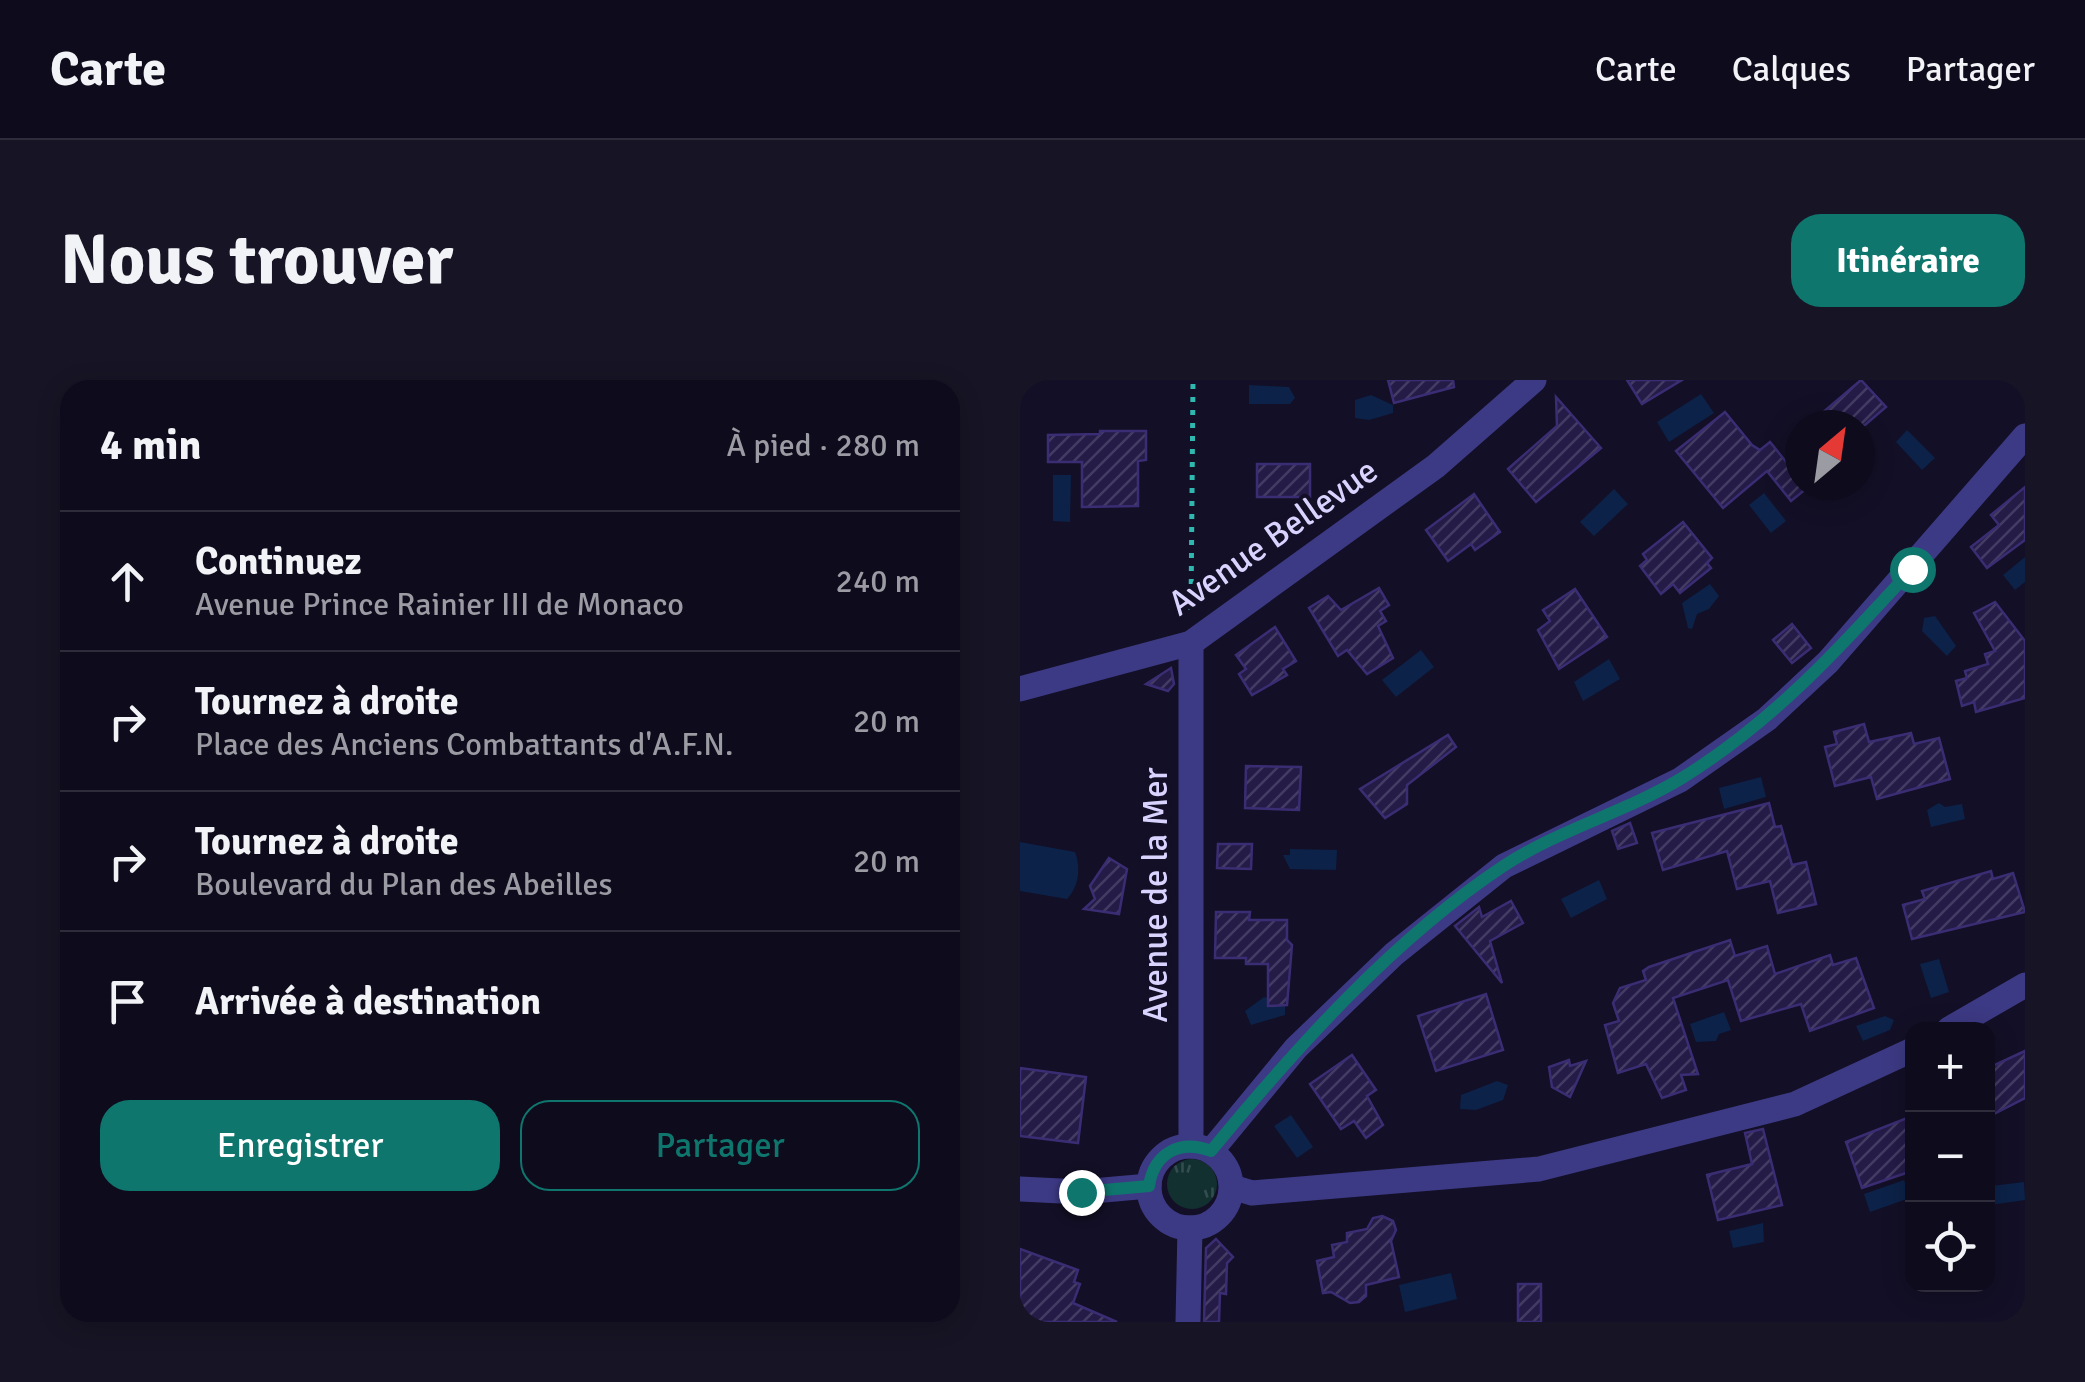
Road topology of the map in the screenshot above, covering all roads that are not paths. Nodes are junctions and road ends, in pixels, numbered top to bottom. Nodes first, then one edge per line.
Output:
1 (1534, 380) edge
2 (2025, 436) edge
3 (1191, 643) junction
4 (1020, 690) edge
5 (2025, 985) edge
6 (1963, 1022) edge
7 (1905, 1053) edge
8 (1201, 1148) junction
9 (1149, 1186) junction
10 (1232, 1187) junction
11 (1020, 1189) edge
12 (1190, 1228) junction
13 (1188, 1322) edge

1 - 3 street, Avenue Bellevue
2 - 8 street
3 - 4 street, Avenue Bellevue
3 - 8 street, Avenue de la Mer
5 - 6 street
7 - 10 street
8 - 9 street
8 - 10 street
9 - 11 street
9 - 12 street
10 - 12 street
12 - 13 street

